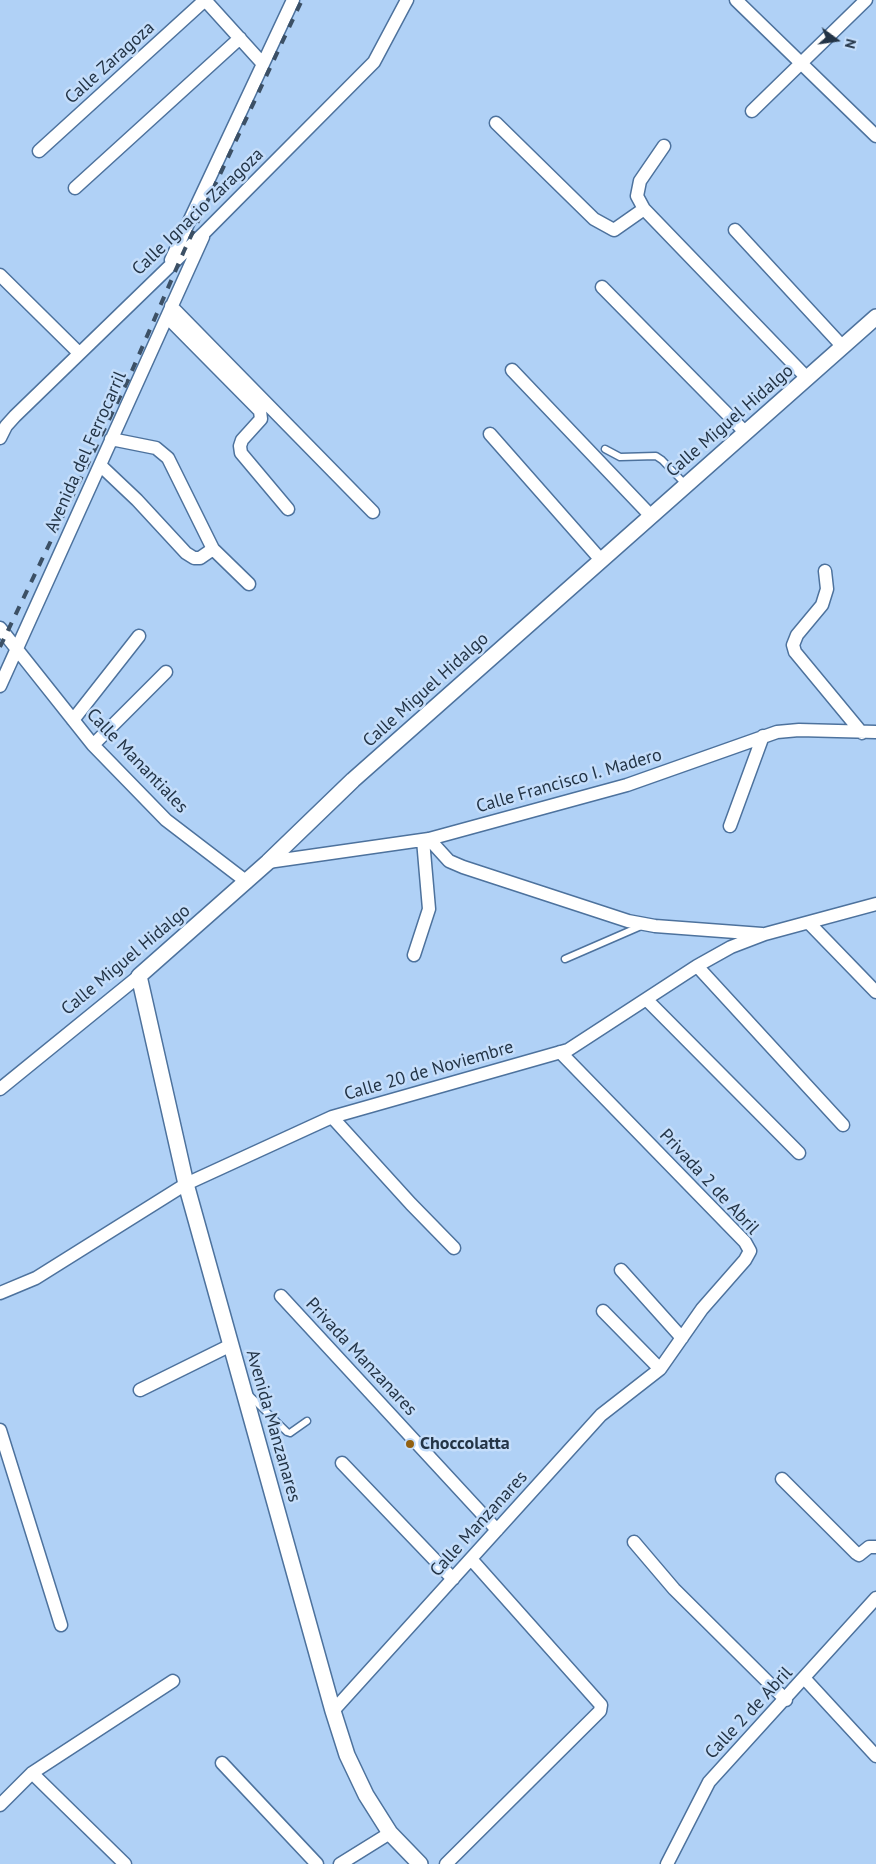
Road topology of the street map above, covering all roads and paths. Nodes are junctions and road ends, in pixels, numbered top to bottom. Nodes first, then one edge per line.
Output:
1 (205, 0) edge
2 (293, 0) edge
3 (407, 0) edge
4 (736, 0) edge
5 (866, 0) edge
6 (240, 38) junction
7 (801, 63) junction
8 (263, 64) junction
9 (752, 111) dead end
10 (496, 123) dead end
11 (876, 136) edge
12 (664, 146) dead end
13 (39, 151) dead end
14 (75, 188) dead end
15 (644, 209) junction
16 (734, 230) dead end
17 (205, 232) junction
18 (168, 267) junction
19 (0, 275) edge
20 (602, 287) dead end
21 (169, 312) junction
22 (876, 317) edge
23 (843, 347) junction
24 (79, 353) junction
25 (512, 370) dead end
26 (807, 378) junction
27 (745, 432) junction
28 (490, 434) dead end
29 (0, 438) edge
30 (111, 439) junction
31 (605, 449) dead end
32 (100, 465) junction
33 (686, 484) junction
34 (288, 509) dead end
35 (373, 512) dead end
36 (651, 516) junction
37 (213, 549) junction
38 (601, 560) junction
39 (825, 571) dead end
40 (249, 584) dead end
41 (0, 628) edge
42 (139, 636) dead end
43 (16, 650) junction
44 (166, 672) dead end
45 (0, 686) edge
46 (73, 720) junction
47 (862, 732) junction
48 (876, 732) edge
49 (763, 736) junction
50 (93, 745) junction
51 (730, 826) dead end
52 (426, 840) junction
53 (268, 862) junction
54 (247, 882) junction
55 (876, 904) edge
56 (644, 924) junction
57 (810, 924) junction
58 (765, 934) junction
59 (414, 955) dead end
60 (566, 959) dead end
61 (697, 966) junction
62 (139, 976) junction
63 (876, 992) edge
64 (647, 1000) junction
65 (560, 1052) junction
66 (0, 1089) edge
67 (332, 1117) junction
68 (843, 1125) dead end
69 (799, 1154) dead end
70 (186, 1184) junction
71 (454, 1248) dead end
72 (621, 1270) dead end
73 (0, 1294) edge
74 (281, 1296) dead end
75 (603, 1311) dead end
76 (682, 1338) junction
77 (231, 1345) junction
78 (660, 1369) junction
79 (140, 1390) dead end
80 (243, 1390) junction
81 (307, 1421) dead end
82 (0, 1430) edge
83 (342, 1463) dead end
84 (782, 1479) dead end
85 (497, 1530) junction
86 (634, 1542) dead end
87 (876, 1547) edge
88 (471, 1560) junction
89 (453, 1579) junction
90 (876, 1598) edge
91 (61, 1624) dead end
92 (805, 1679) junction
93 (173, 1681) dead end
94 (786, 1700) junction
95 (333, 1711) junction
96 (876, 1756) edge
97 (222, 1763) dead end
98 (32, 1773) junction
99 (0, 1805) edge
100 (390, 1832) junction
101 (125, 1864) edge
102 (318, 1864) edge
103 (340, 1864) edge
104 (420, 1864) edge
105 (446, 1864) edge
106 (668, 1864) edge

1 - 6 street
1 - 13 street, Calle Zaragoza
2 - 8 street
3 - 17 street, Calle Ignacio Zaragoza
4 - 7 street
5 - 7 street
6 - 8 street
6 - 14 street
7 - 9 street
7 - 11 street
8 - 18 street
10 - 15 street
12 - 15 street
15 - 26 street
16 - 23 street
17 - 18 street, Calle Ignacio Zaragoza
17 - 21 street, Avenida del Ferrocarril
18 - 24 street, Calle Ignacio Zaragoza
19 - 24 street
20 - 27 street
21 - 30 street, Avenida del Ferrocarril
21 - 34 street
21 - 35 street
22 - 23 street, Calle Miguel Hidalgo
23 - 26 street, Calle Miguel Hidalgo
24 - 29 street, Calle Ignacio Zaragoza
25 - 36 street
26 - 27 street, Calle Miguel Hidalgo
27 - 33 street, Calle Miguel Hidalgo
28 - 38 street
30 - 32 street, Avenida del Ferrocarril
30 - 37 street
31 - 33 lane
32 - 37 street
32 - 43 street, Avenida del Ferrocarril
33 - 36 street, Calle Miguel Hidalgo
36 - 38 street, Calle Miguel Hidalgo
37 - 40 street
38 - 53 street, Calle Miguel Hidalgo
39 - 47 street
41 - 43 street, Calle Manantiales
42 - 46 street
43 - 45 street, Avenida del Ferrocarril
43 - 46 street, Calle Manantiales
44 - 50 street
46 - 50 street, Calle Manantiales
47 - 48 street, Calle Francisco I. Madero
47 - 49 street, Calle Francisco I. Madero
49 - 51 street
49 - 52 street, Calle Francisco I. Madero
50 - 54 street, Calle Manantiales
52 - 53 street, Calle Francisco I. Madero
52 - 56 street
52 - 59 street
53 - 54 street, Calle Miguel Hidalgo
54 - 62 street, Calle Miguel Hidalgo
55 - 57 street, Calle 20 de Noviembre
56 - 58 street
56 - 60 lane
57 - 58 street, Calle 20 de Noviembre
57 - 63 street
58 - 61 street, Calle 20 de Noviembre
61 - 64 street, Calle 20 de Noviembre
61 - 68 street
62 - 66 street, Calle Miguel Hidalgo
62 - 70 street, Avenida Manzanares
64 - 65 street, Calle 20 de Noviembre
64 - 69 street
65 - 67 street, Calle 20 de Noviembre
65 - 76 street, Privada 2 de Abril
67 - 70 street, Calle 20 de Noviembre
67 - 71 street
70 - 73 street, Calle 20 de Noviembre
70 - 77 street, Avenida Manzanares
72 - 76 street
74 - 85 street, Privada Manzanares
75 - 78 street
76 - 78 street, Privada 2 de Abril
77 - 79 street
77 - 80 street, Avenida Manzanares
78 - 85 street, Calle Manzanares
80 - 81 lane
80 - 95 street, Avenida Manzanares
82 - 91 street
83 - 89 street
84 - 87 street
85 - 88 street, Calle Manzanares
86 - 94 street
88 - 89 street, Calle Manzanares
88 - 105 street
89 - 95 street, Calle Manzanares
90 - 92 street, Calle 2 de Abril
92 - 94 street, Calle 2 de Abril
92 - 96 street
93 - 98 street
94 - 106 street, Calle 2 de Abril
95 - 100 street, Avenida Manzanares
97 - 102 street
98 - 99 street
98 - 101 street
100 - 103 street
100 - 104 street, Avenida Manzanares

